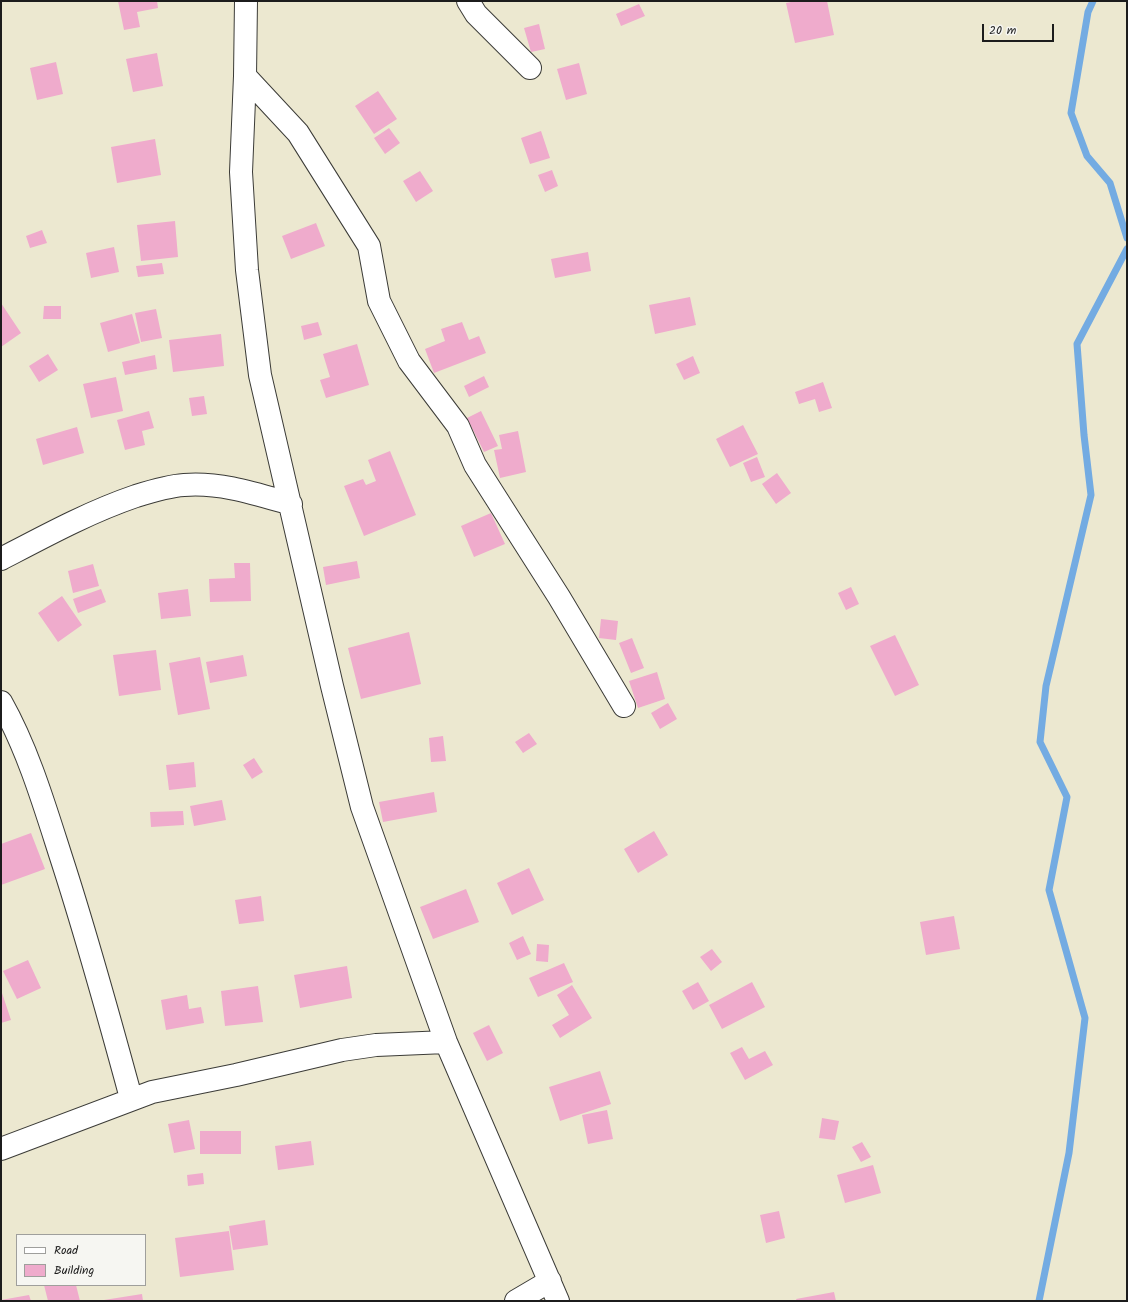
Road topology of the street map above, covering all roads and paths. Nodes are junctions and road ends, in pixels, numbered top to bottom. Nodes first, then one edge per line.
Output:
1 (246, 1) edge
2 (468, 1) edge
3 (530, 68) dead end
4 (245, 76) junction
5 (291, 504) junction
6 (1, 559) edge
7 (1, 702) edge
8 (624, 706) dead end
9 (446, 1042) junction
10 (132, 1098) junction
11 (1, 1149) edge
12 (550, 1281) junction
13 (516, 1301) edge
14 (558, 1301) edge

1 - 4 street
2 - 3 street
4 - 5 street
4 - 8 street
5 - 6 street
5 - 9 street
7 - 10 street
9 - 10 street
9 - 12 street
10 - 11 street
12 - 13 street
12 - 14 street

